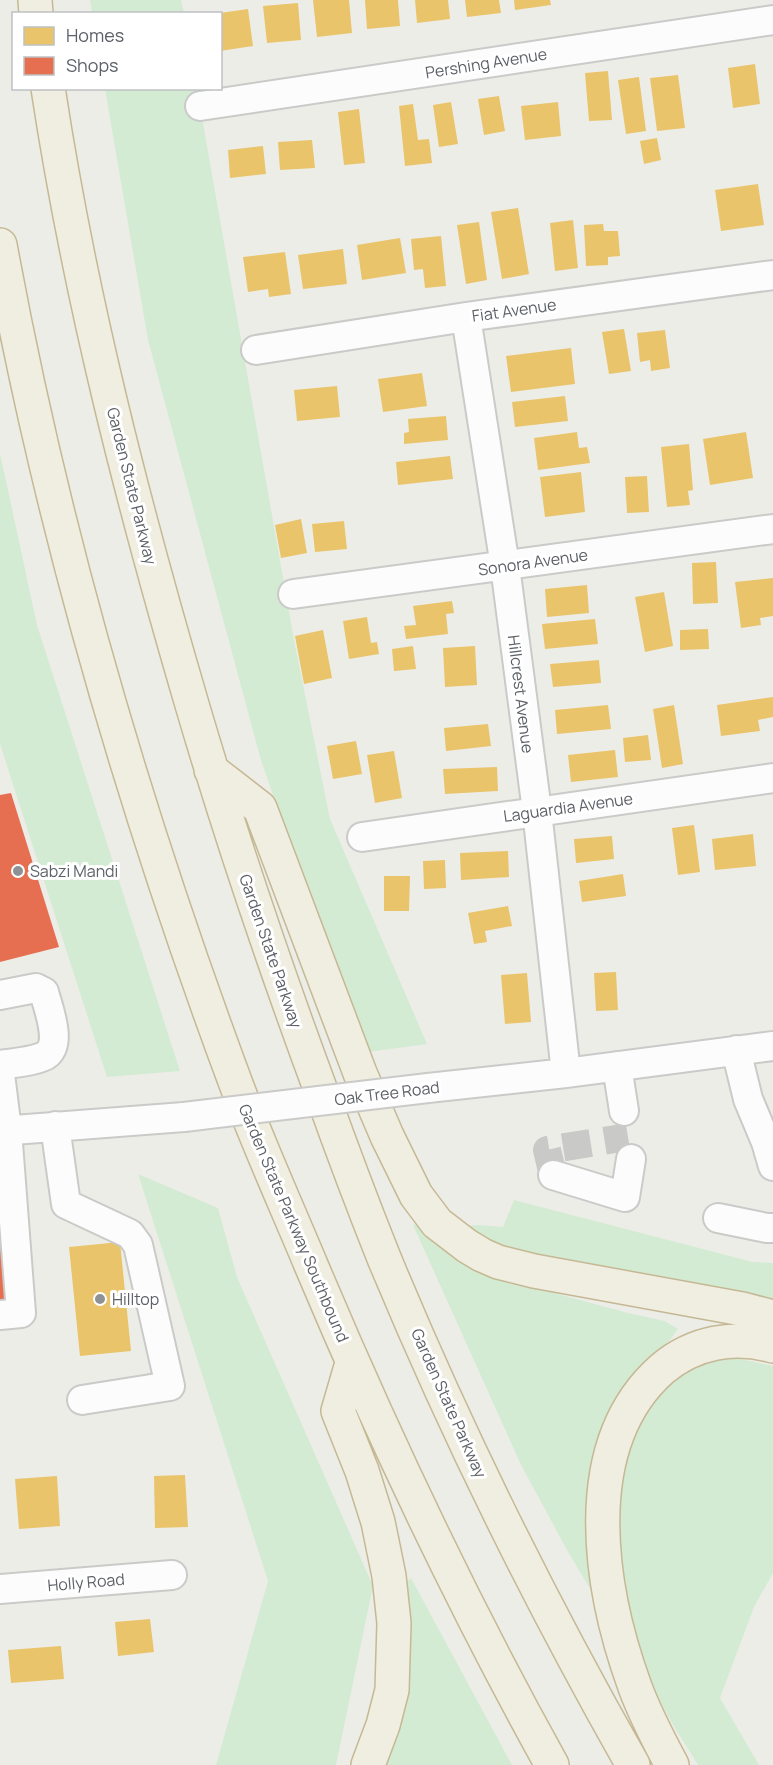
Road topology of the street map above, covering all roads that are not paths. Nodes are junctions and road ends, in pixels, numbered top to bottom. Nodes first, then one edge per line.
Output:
1 (773, 20) edge
2 (48, 90) edge
3 (200, 106) dead end
4 (0, 245) edge
5 (773, 275) edge
6 (466, 317) junction
7 (256, 350) dead end
8 (773, 529) edge
9 (505, 566) junction
10 (293, 594) dead end
11 (212, 770) junction
12 (773, 778) edge
13 (537, 811) junction
14 (362, 837) dead end
15 (0, 994) edge
16 (773, 1046) edge
17 (736, 1050) junction
18 (0, 1065) edge
19 (617, 1066) junction
20 (566, 1072) junction
21 (0, 1074) edge
22 (624, 1111) dead end
23 (55, 1126) junction
24 (3, 1130) edge
25 (631, 1159) dead end
26 (773, 1166) edge
27 (552, 1175) dead end
28 (718, 1218) dead end
29 (773, 1228) edge
30 (0, 1315) edge
31 (773, 1317) edge
32 (773, 1346) edge
33 (352, 1363) junction
34 (82, 1400) dead end
35 (172, 1575) dead end
36 (0, 1589) edge
37 (368, 1765) edge
38 (552, 1765) edge
39 (633, 1765) edge
40 (672, 1765) edge

1 - 3 street, Pershing Avenue
2 - 11 highway, Garden State Parkway
4 - 33 highway, Garden State Parkway Southbound
5 - 6 street, Fiat Avenue
6 - 7 street, Fiat Avenue
6 - 9 street, Hillcrest Avenue
8 - 9 street, Sonora Avenue
9 - 10 street, Sonora Avenue
9 - 13 street, Hillcrest Avenue
11 - 31 highway
11 - 39 highway, Garden State Parkway
12 - 13 street, Laguardia Avenue
13 - 14 street, Laguardia Avenue
13 - 20 street, Hillcrest Avenue
15 - 18 street
16 - 17 street, Oak Tree Road
17 - 19 street, Oak Tree Road
17 - 26 street
19 - 20 street, Oak Tree Road
19 - 22 street
20 - 23 street, Oak Tree Road, bridge
21 - 24 street
23 - 24 street, Oak Tree Road
23 - 34 street
24 - 30 street
25 - 27 street
28 - 29 street
32 - 40 highway
33 - 37 highway
33 - 38 highway
35 - 36 street, Holly Road

